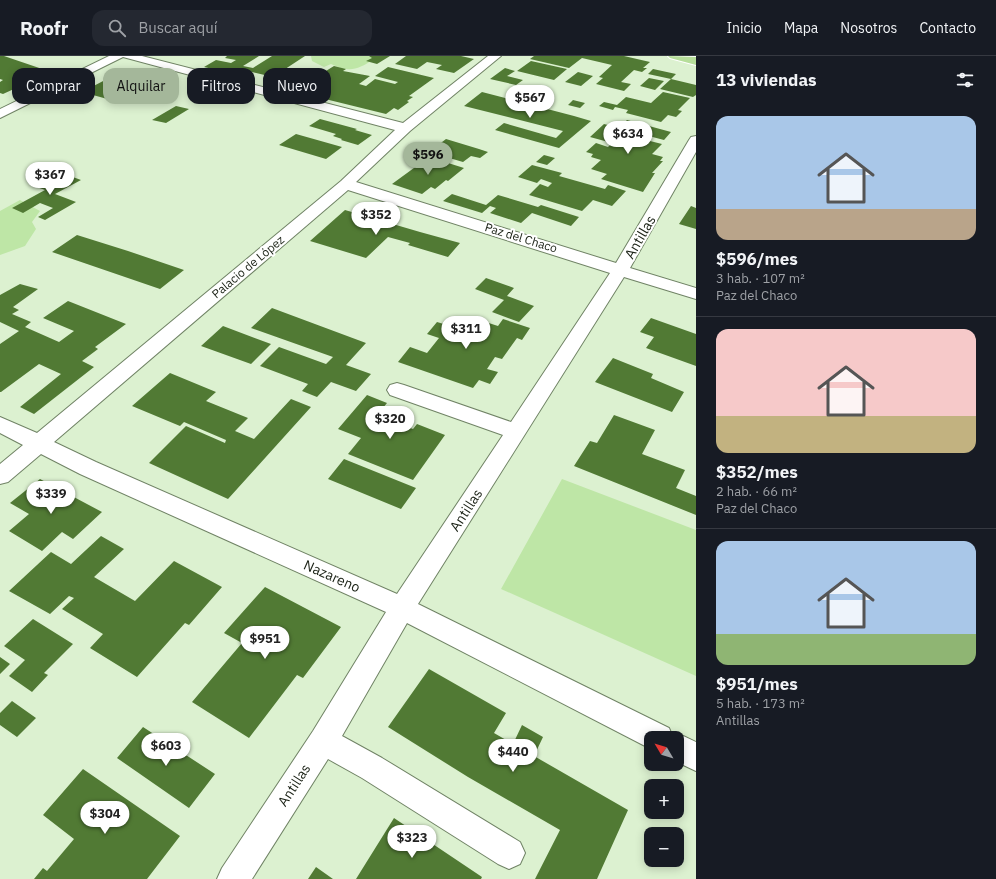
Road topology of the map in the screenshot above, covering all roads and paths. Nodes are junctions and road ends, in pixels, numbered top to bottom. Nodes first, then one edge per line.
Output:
1 (118, 56) edge
2 (128, 56) edge
3 (495, 56) edge
4 (674, 56) edge
5 (696, 60) edge
6 (0, 114) edge
7 (405, 128) junction
8 (696, 140) edge
9 (346, 184) junction
10 (621, 269) junction
11 (696, 294) edge
12 (397, 390) dead end
13 (0, 424) edge
14 (516, 432) junction
15 (39, 443) junction
16 (0, 476) edge
17 (402, 608) junction
18 (645, 731) edge
19 (323, 741) junction
20 (684, 751) edge
21 (696, 757) edge
22 (509, 853) dead end
23 (233, 879) edge

1 - 6 street
2 - 7 street
3 - 7 street, Palacio de López
4 - 5 main road
7 - 9 street, Palacio de López
8 - 10 street, Antillas
9 - 10 street, Paz del Chaco
9 - 15 street, Palacio de López
10 - 11 street, Paz del Chaco
10 - 14 street, Antillas
12 - 14 street
13 - 15 street, Nazareno
14 - 17 street, Antillas
15 - 16 street, Palacio de López
15 - 17 street, Nazareno
17 - 18 street, Nazareno
17 - 19 street, Antillas
19 - 22 street
19 - 23 street, Antillas
20 - 21 street

